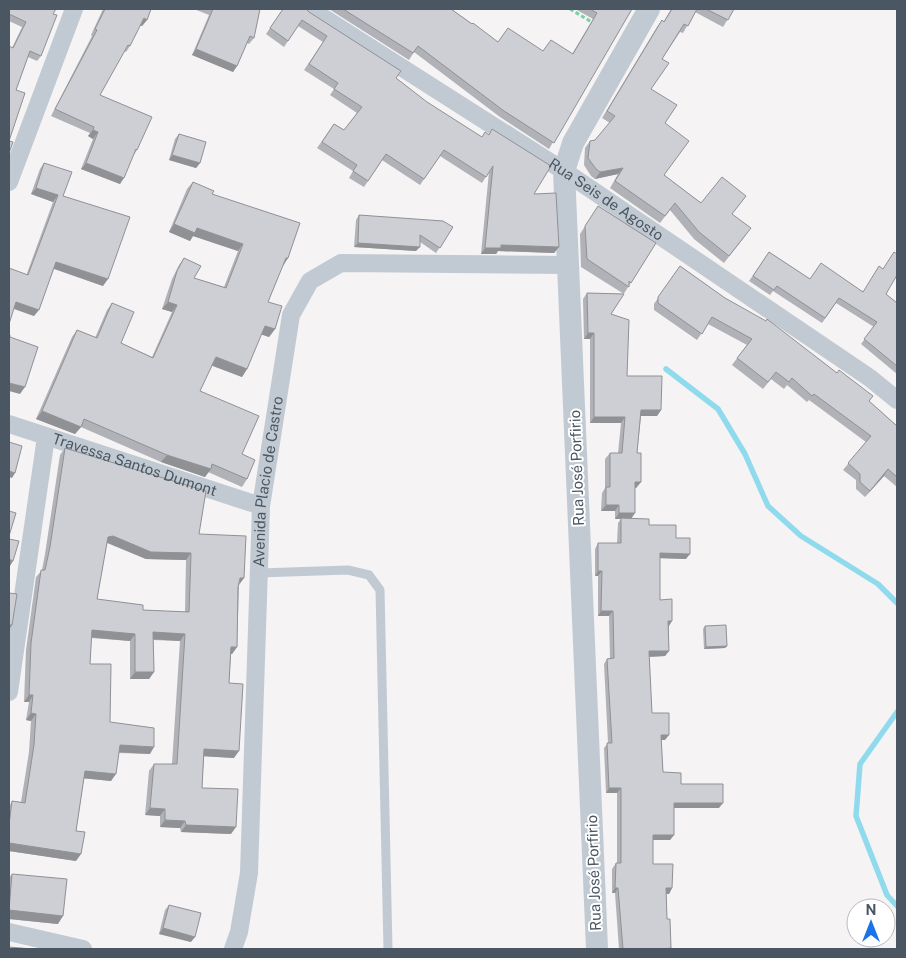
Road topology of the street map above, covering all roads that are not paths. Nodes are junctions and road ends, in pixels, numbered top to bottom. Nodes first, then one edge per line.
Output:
1 (74, 9) edge
2 (310, 9) edge
3 (649, 9) edge
4 (564, 171) junction
5 (9, 182) edge
6 (569, 265) junction
7 (897, 400) edge
8 (9, 424) edge
9 (46, 437) junction
10 (261, 506) junction
11 (259, 573) junction
12 (9, 692) edge
13 (9, 932) edge
14 (83, 949) edge
15 (233, 949) edge
16 (388, 949) edge
17 (597, 949) edge

1 - 5 street
2 - 4 street, Rua Seis de Agosto
3 - 4 street, Rua José Porfirio
4 - 6 street, Rua José Porfirio
4 - 7 street, Rua Seis de Agosto
6 - 10 street, Avenida Placio de Castro
6 - 17 street, Rua José Porfirio
8 - 9 street, Travessa Santos Dumont
9 - 10 street, Travessa Santos Dumont
9 - 12 street
10 - 11 street, Avenida Placio de Castro
11 - 15 street, Avenida Placio de Castro
11 - 16 lane
13 - 14 street

